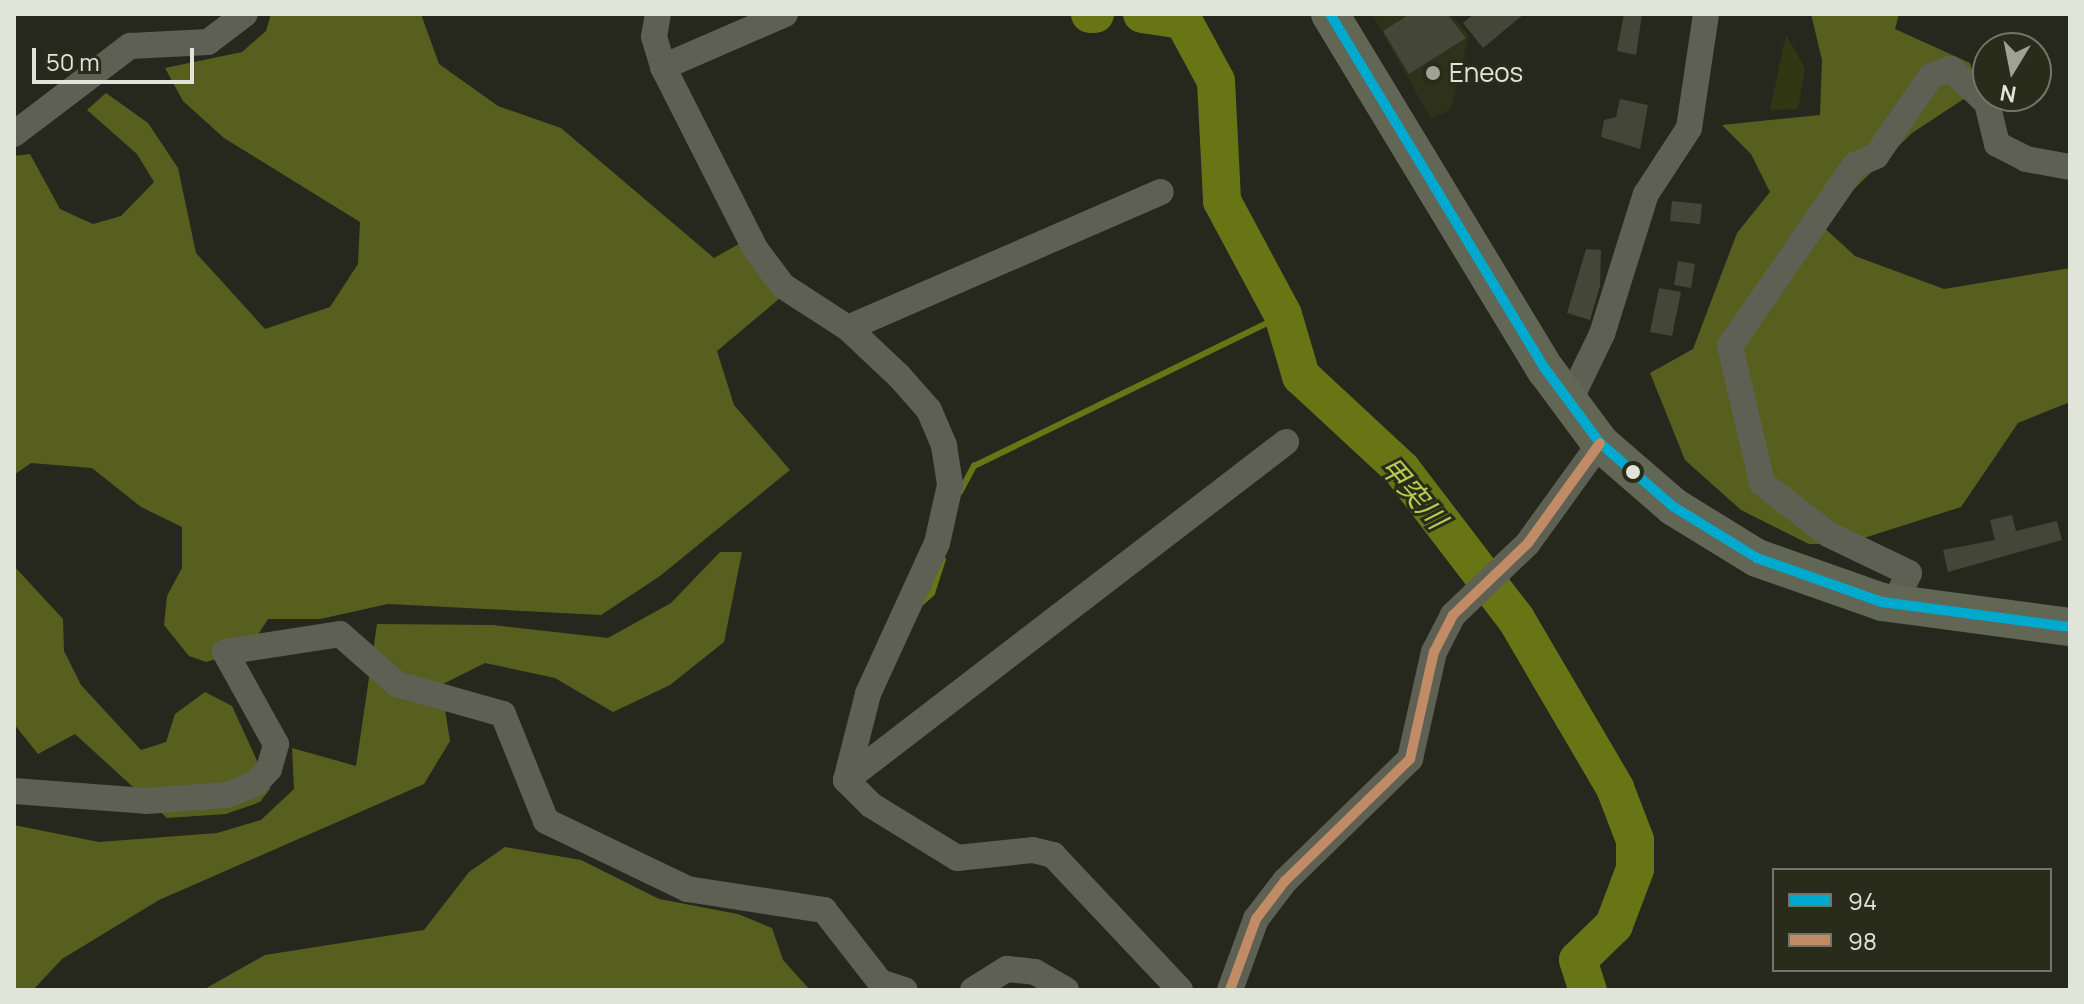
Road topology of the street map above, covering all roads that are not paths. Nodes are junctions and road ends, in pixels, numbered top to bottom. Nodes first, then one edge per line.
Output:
1 (245, 14) edge
2 (658, 14) edge
3 (785, 14) edge
4 (1330, 14) edge
5 (1706, 14) edge
6 (663, 67) junction
7 (14, 134) edge
8 (2070, 167) edge
9 (1161, 192) dead end
10 (848, 328) junction
11 (1569, 402) junction
12 (1286, 442) dead end
13 (1600, 443) junction
14 (1894, 604) junction
15 (2070, 627) edge
16 (846, 780) junction
17 (14, 791) edge
18 (905, 990) edge
19 (973, 990) edge
20 (1066, 990) edge
21 (1180, 990) edge
22 (1230, 990) edge

1 - 7 street
2 - 6 street
3 - 6 street
4 - 11 highway
5 - 11 street
6 - 10 street
8 - 14 street
9 - 10 street
10 - 16 street
11 - 13 highway
12 - 16 street
13 - 14 highway
13 - 22 street
14 - 15 highway
16 - 21 street
17 - 18 street
19 - 20 street

